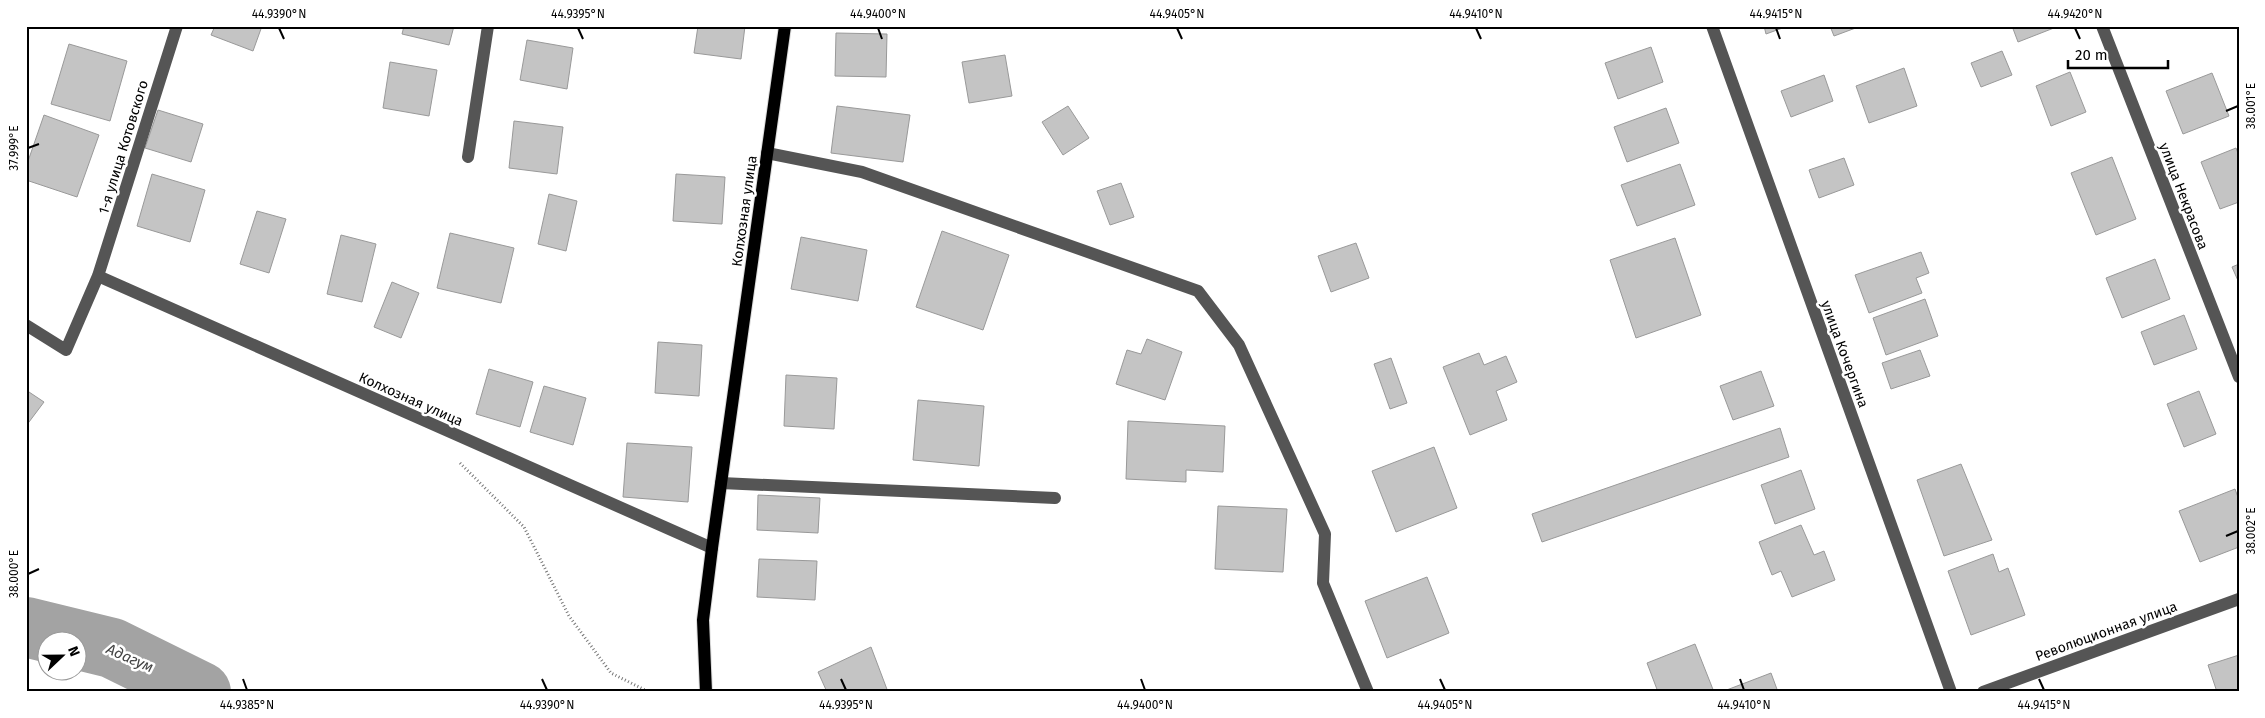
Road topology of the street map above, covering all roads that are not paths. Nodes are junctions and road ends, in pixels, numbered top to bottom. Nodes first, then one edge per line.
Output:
1 (176, 26) edge
2 (488, 26) edge
3 (785, 26) edge
4 (1712, 26) edge
5 (2102, 26) edge
6 (767, 153) junction
7 (468, 157) dead end
8 (98, 276) junction
9 (26, 325) edge
10 (2239, 377) edge
11 (721, 483) junction
12 (1055, 498) dead end
13 (712, 548) junction
14 (2239, 599) edge
15 (706, 692) edge
16 (1368, 692) edge
17 (1951, 692) edge
18 (1983, 692) edge

1 - 8 street, 1-я улица Котовского
2 - 7 street
3 - 6 main road, Колхозная улица
4 - 17 street, улица Кочергина
5 - 10 street, улица Некрасова
6 - 11 main road, Колхозная улица
6 - 16 street
8 - 9 street, 1-я улица Котовского
8 - 13 street, Колхозная улица
11 - 12 street
11 - 13 main road, Колхозная улица
13 - 15 main road, Колхозная улица
14 - 18 street, Революционная улица

